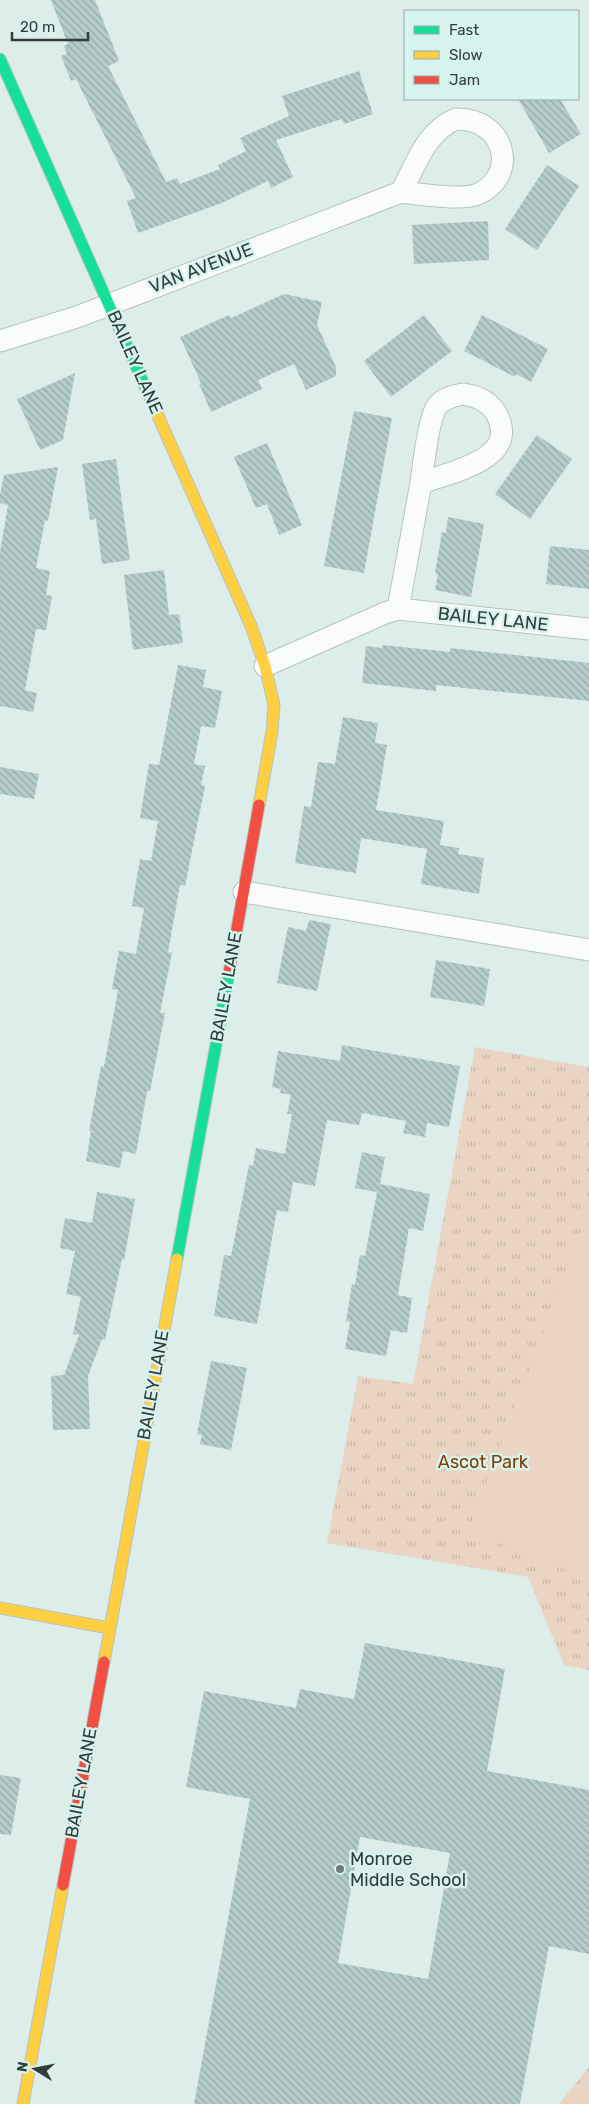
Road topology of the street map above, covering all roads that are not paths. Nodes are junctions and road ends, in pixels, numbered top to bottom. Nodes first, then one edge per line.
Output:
1 (0, 59) edge
2 (401, 192) junction
3 (109, 303) junction
4 (0, 340) edge
5 (421, 483) junction
6 (398, 609) junction
7 (589, 628) edge
8 (266, 666) junction
9 (244, 892) junction
10 (589, 950) edge
11 (0, 1608) edge
12 (109, 1628) junction
13 (23, 2104) edge

1 - 3 street, BAILEY LANE
2 - 2 street
2 - 3 street, VAN AVENUE
3 - 4 street, VAN AVENUE
3 - 8 street, BAILEY LANE
5 - 5 street
5 - 6 street
6 - 7 street, BAILEY LANE
6 - 8 street, BAILEY LANE
8 - 9 street, BAILEY LANE
9 - 10 street
9 - 12 street, BAILEY LANE
11 - 12 street
12 - 13 street, BAILEY LANE

